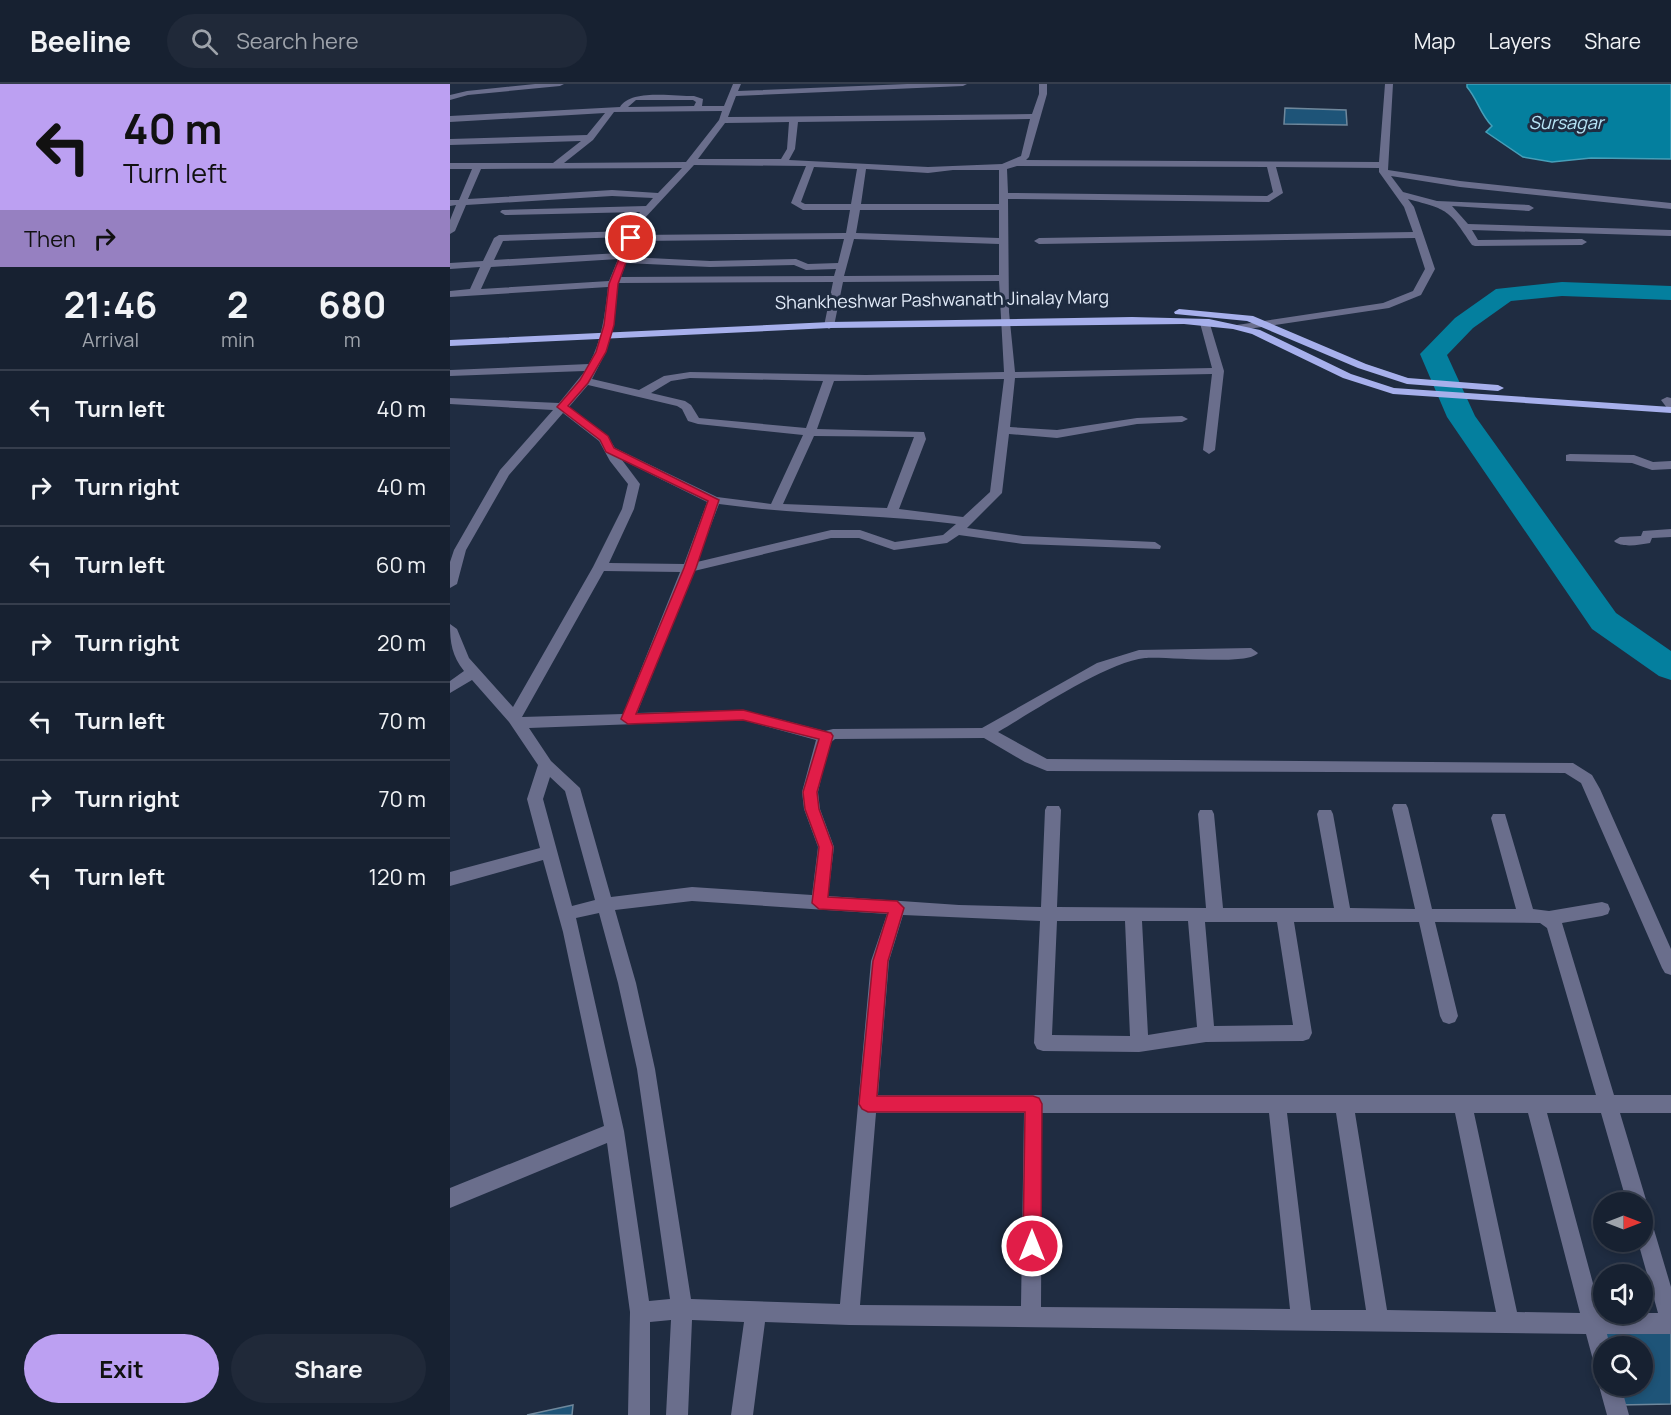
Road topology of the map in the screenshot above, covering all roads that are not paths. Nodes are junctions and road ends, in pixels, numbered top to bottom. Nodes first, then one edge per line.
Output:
1 (462, 84) edge
2 (560, 84) edge
3 (963, 84) edge
4 (1043, 84) edge
5 (1389, 84) edge
6 (735, 89) edge
7 (454, 97) edge
8 (729, 108) junction
9 (612, 110) junction
10 (544, 113) junction
11 (1035, 116) junction
12 (450, 119) edge
13 (794, 119) junction
14 (723, 120) junction
15 (590, 138) junction
16 (450, 141) edge
17 (516, 150) junction
18 (783, 163) junction
19 (1018, 163) junction
20 (1270, 163) junction
21 (690, 164) junction
22 (811, 164) junction
23 (555, 165) junction
24 (450, 166) edge
25 (478, 166) junction
26 (862, 168) junction
27 (1003, 168) junction
28 (1383, 168) junction
29 (1400, 194) junction
30 (657, 196) junction
31 (1003, 201) junction
32 (461, 202) junction
33 (450, 203) edge
34 (1440, 203) junction
35 (1671, 206) edge
36 (856, 207) junction
37 (1529, 208) dead end
38 (647, 209) junction
39 (505, 212) dead end
40 (1466, 227) junction
41 (450, 231) edge
42 (1671, 233) edge
43 (1419, 235) junction
44 (632, 236) junction
45 (851, 236) junction
46 (1003, 241) junction
47 (1039, 241) dead end
48 (1582, 242) dead end
49 (622, 258) junction
50 (487, 264) junction
51 (450, 266) edge
52 (842, 266) junction
53 (1003, 278) junction
54 (838, 280) junction
55 (614, 282) junction
56 (474, 292) junction
57 (450, 294) edge
58 (1004, 316) junction
59 (829, 321) junction
60 (1205, 323) junction
61 (1266, 323) junction
62 (1241, 327) junction
63 (607, 330) junction
64 (450, 334) edge
65 (450, 343) edge
66 (592, 368) junction
67 (1218, 371) junction
68 (450, 373) edge
69 (1010, 375) junction
70 (829, 378) junction
71 (585, 381) junction
72 (642, 393) junction
73 (1507, 393) junction
74 (450, 401) edge
75 (1670, 404) edge
76 (562, 407) junction
77 (1182, 419) dead end
78 (1004, 430) junction
79 (810, 432) junction
80 (610, 450) junction
81 (1209, 450) dead end
82 (1570, 458) dead end
83 (1671, 465) edge
84 (714, 500) junction
85 (775, 508) junction
86 (892, 512) junction
87 (967, 520) junction
88 (955, 530) junction
89 (1671, 533) edge
90 (1620, 541) dead end
91 (1155, 546) dead end
92 (455, 550) edge
93 (600, 567) junction
94 (690, 568) junction
95 (450, 584) edge
96 (450, 629) edge
97 (1251, 653) dead end
98 (473, 672) junction
99 (450, 688) edge
100 (628, 719) junction
101 (516, 720) junction
102 (984, 734) junction
103 (826, 736) junction
104 (546, 765) junction
105 (1400, 808) dead end
106 (1053, 810) dead end
107 (1206, 814) dead end
108 (1325, 814) dead end
109 (1499, 818) dead end
110 (550, 852) junction
111 (450, 879) edge
112 (605, 903) junction
113 (819, 903) junction
114 (897, 908) junction
115 (1602, 909) dead end
116 (566, 914) junction
117 (1049, 914) junction
118 (1343, 914) junction
119 (1526, 914) junction
120 (1133, 915) junction
121 (1196, 915) junction
122 (1215, 915) junction
123 (1284, 915) junction
124 (1426, 915) junction
125 (1550, 918) junction
126 (1671, 968) edge
127 (1449, 1016) dead end
128 (1206, 1034) junction
129 (1139, 1044) junction
130 (868, 1104) junction
131 (1033, 1104) junction
132 (1277, 1104) junction
133 (1344, 1104) junction
134 (1463, 1104) junction
135 (1534, 1104) junction
136 (1608, 1104) junction
137 (1671, 1104) edge
138 (615, 1131) junction
139 (1634, 1192) edge
140 (450, 1198) edge
141 (1650, 1252) edge
142 (682, 1309) junction
143 (640, 1312) junction
144 (756, 1312) junction
145 (849, 1316) junction
146 (1031, 1317) junction
147 (1302, 1320) junction
148 (1378, 1321) junction
149 (1509, 1323) junction
150 (1592, 1323) junction
151 (1671, 1323) edge
152 (1596, 1336) edge
153 (1613, 1396) edge
154 (639, 1415) edge
155 (677, 1415) edge
156 (742, 1415) edge
157 (1618, 1415) edge

1 - 7 street
2 - 7 street
3 - 6 street
4 - 11 street
5 - 28 street
6 - 8 street
8 - 9 street
8 - 14 street
9 - 10 street
9 - 15 street
10 - 12 street
10 - 17 street
11 - 13 street
11 - 19 street
13 - 14 street
13 - 18 street
14 - 21 street
15 - 17 street
15 - 23 street
16 - 17 street
17 - 23 street
17 - 25 street
18 - 21 street
18 - 22 street
19 - 20 street
19 - 27 street
20 - 28 street
20 - 31 street
21 - 23 street
21 - 30 street
22 - 26 street
22 - 36 street
24 - 25 street
25 - 32 street
26 - 27 street
26 - 36 street
27 - 31 street
28 - 29 street
28 - 35 street
29 - 34 street
29 - 43 street
30 - 32 street
30 - 38 street
31 - 36 street
31 - 46 street
32 - 33 street
32 - 41 street
34 - 37 street
34 - 40 street
36 - 45 street
38 - 39 street
38 - 44 street
40 - 42 street
40 - 48 street
43 - 47 street
43 - 61 street
44 - 45 street
44 - 49 street
44 - 50 street
45 - 46 street
45 - 52 street
46 - 53 street
49 - 50 street
49 - 52 street
49 - 55 street
50 - 51 street
50 - 56 street
52 - 54 street
53 - 54 street
53 - 58 street
54 - 55 street
54 - 59 street
55 - 56 street
55 - 63 street
56 - 57 street
58 - 59 main road
58 - 60 main road
58 - 61 main road, Shankheshwar Pashwanath Jinalay Marg
58 - 69 street
59 - 63 main road
60 - 62 main road
60 - 67 street
61 - 62 street
61 - 73 main road, Shankheshwar Pashwanath Jinalay Marg
62 - 73 main road
63 - 64 main road
63 - 65 main road
63 - 66 street
66 - 68 street
66 - 71 street
67 - 69 street
67 - 81 street
69 - 70 street
69 - 78 street
70 - 72 street
70 - 79 street
71 - 72 street
71 - 76 street
72 - 79 street
73 - 75 main road
74 - 76 street
76 - 80 street
76 - 92 street
77 - 78 street
78 - 87 street
79 - 85 street
79 - 86 street
80 - 84 street
80 - 93 street
82 - 83 street
84 - 85 street
84 - 94 street
85 - 86 street
86 - 87 street
87 - 88 street
88 - 91 street
88 - 94 street
89 - 90 street
92 - 95 street
93 - 94 street
93 - 101 street
94 - 100 street
96 - 98 street
97 - 102 street
98 - 99 street
98 - 101 street
100 - 101 street
100 - 103 street
101 - 104 street
102 - 103 street
102 - 126 street
103 - 113 street
104 - 110 street
104 - 112 street
105 - 124 street
106 - 117 street
107 - 122 street
108 - 118 street
109 - 119 street
110 - 111 street
110 - 116 street
112 - 113 street
112 - 116 street
112 - 142 street
113 - 114 street
114 - 117 street
114 - 130 street
115 - 125 street
116 - 138 street
117 - 120 street
117 - 129 street
118 - 123 street
118 - 124 street
119 - 124 street
119 - 125 street
120 - 121 street
120 - 129 street
121 - 122 street
121 - 128 street
122 - 123 street
123 - 128 street
124 - 127 street
125 - 136 street
128 - 129 street
130 - 131 street
130 - 145 street
131 - 132 street
131 - 146 street
132 - 133 street
132 - 147 street
133 - 134 street
133 - 148 street
134 - 135 street
134 - 149 street
135 - 136 street
135 - 150 street
136 - 137 street
136 - 139 street
138 - 140 street
138 - 143 street
141 - 151 street
142 - 143 street
142 - 144 street
142 - 155 street
143 - 154 street
144 - 145 street
144 - 156 street
145 - 146 street
146 - 147 street
147 - 148 street
148 - 149 street
149 - 150 street
150 - 151 street
150 - 152 street
153 - 157 street

